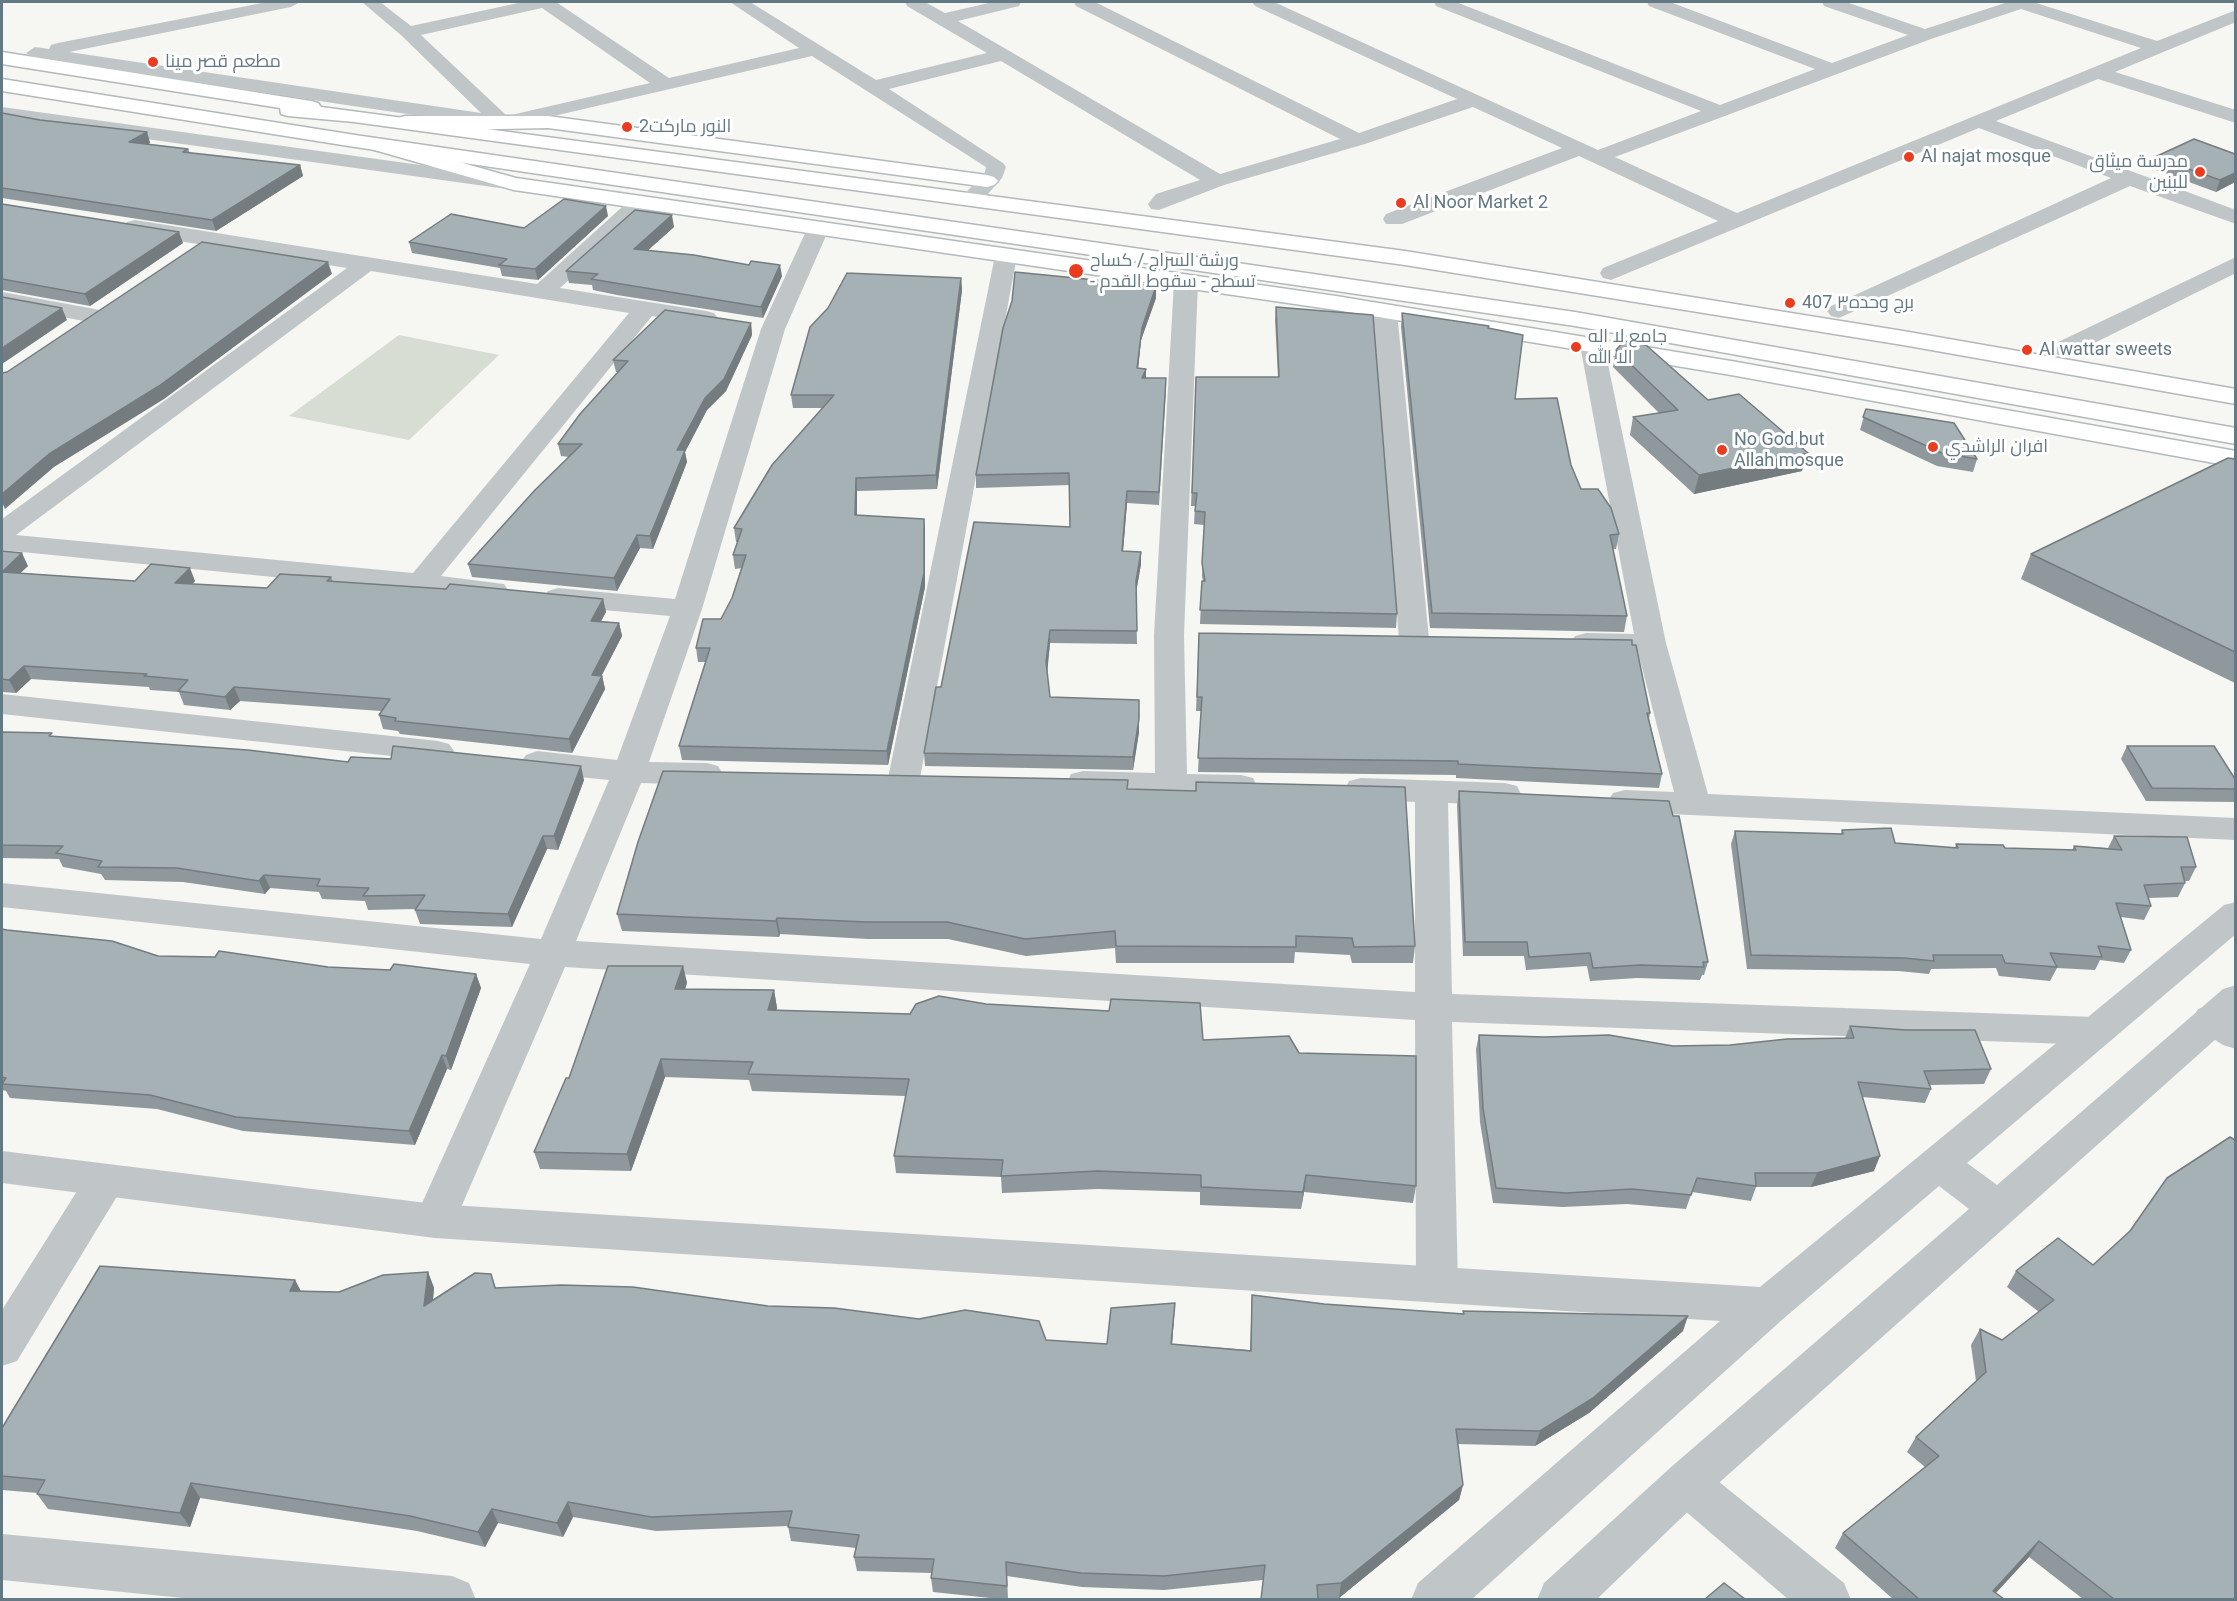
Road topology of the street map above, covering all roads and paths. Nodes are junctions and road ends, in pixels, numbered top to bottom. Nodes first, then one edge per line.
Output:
1 (291, 2) edge
2 (370, 2) edge
3 (545, 2) edge
4 (739, 2) edge
5 (913, 2) edge
6 (1013, 2) edge
7 (1082, 2) edge
8 (1262, 2) edge
9 (1442, 2) edge
10 (1655, 2) edge
11 (1830, 2) edge
12 (2019, 2) edge
13 (2235, 16) edge
14 (943, 19) junction
15 (408, 32) junction
16 (1925, 35) junction
17 (2158, 47) junction
18 (816, 50) junction
19 (1004, 55) junction
20 (2, 58) edge
21 (1831, 69) junction
22 (2097, 72) junction
23 (666, 85) junction
24 (4, 87) edge
25 (873, 87) junction
26 (1474, 100) junction
27 (1718, 111) junction
28 (2, 113) edge
29 (354, 116) junction
30 (2235, 117) edge
31 (384, 120) junction
32 (1977, 121) junction
33 (506, 122) junction
34 (1359, 140) junction
35 (355, 141) junction
36 (1579, 149) junction
37 (1600, 156) junction
38 (2129, 178) junction
39 (987, 181) junction
40 (1217, 181) junction
41 (514, 184) junction
42 (971, 199) junction
43 (640, 203) junction
44 (1159, 204) dead end
45 (2235, 218) edge
46 (1394, 219) dead end
47 (1734, 220) junction
48 (114, 224) edge
49 (818, 229) junction
50 (209, 239) junction
51 (1006, 256) junction
52 (180, 258) edge
53 (367, 264) junction
54 (2235, 264) edge
55 (1611, 273) dead end
56 (1186, 282) junction
57 (542, 292) junction
58 (2, 299) edge
59 (646, 308) junction
60 (1839, 311) dead end
61 (1385, 312) junction
62 (727, 321) edge
63 (67, 334) edge
64 (1903, 338) junction
65 (1592, 345) junction
66 (2063, 349) dead end
67 (1896, 374) junction
68 (2235, 397) edge
69 (2235, 436) edge
70 (2235, 459) edge
71 (2, 532) edge
72 (2, 542) edge
73 (420, 583) junction
74 (687, 609) junction
75 (1414, 639) edge
76 (1556, 641) edge
77 (1651, 643) junction
78 (2, 704) edge
79 (463, 754) edge
80 (510, 759) edge
81 (628, 772) junction
82 (736, 774) edge
83 (868, 777) edge
84 (904, 778) junction
85 (939, 779) edge
86 (1055, 782) edge
87 (1171, 785) junction
88 (1266, 787) edge
89 (1337, 788) edge
90 (1431, 790) junction
91 (1539, 796) edge
92 (1598, 799) edge
93 (1694, 804) junction
94 (2235, 829) edge
95 (2, 895) edge
96 (2235, 914) edge
97 (553, 953) junction
98 (1434, 1007) junction
99 (2227, 1018) edge
100 (2095, 1031) junction
101 (1937, 1164) junction
102 (2, 1167) edge
103 (105, 1181) junction
104 (1998, 1208) junction
105 (435, 1221) junction
106 (1437, 1285) junction
107 (1768, 1306) junction
108 (2, 1347) edge
109 (1686, 1482) junction
110 (2, 1557) edge
111 (250, 1591) edge
112 (452, 1599) edge
113 (1435, 1599) edge
114 (1561, 1599) edge
115 (1827, 1599) edge

1 - 33 street
2 - 15 street
3 - 15 street
3 - 23 street
4 - 18 street
5 - 14 street
6 - 14 street
7 - 34 street
8 - 26 street
9 - 27 street
10 - 21 street
11 - 16 street
12 - 16 street
12 - 17 street
13 - 17 street
14 - 19 street
15 - 33 street
16 - 21 street
17 - 22 street
18 - 23 street
18 - 25 street
19 - 25 street
19 - 40 street
20 - 29 main road
21 - 27 street
22 - 30 street
22 - 32 street
23 - 33 street
24 - 29 main road
24 - 35 main road
25 - 39 street
26 - 34 street
26 - 36 street
27 - 37 street
28 - 41 street
29 - 31 main road
31 - 33 main road
31 - 42 main road
32 - 38 street
32 - 47 street
33 - 39 main road
34 - 40 street
35 - 41 main road
35 - 67 main road
36 - 37 street
36 - 46 street
37 - 47 street
38 - 45 street
38 - 60 street
39 - 42 street
40 - 44 street
41 - 43 main road
42 - 64 main road
43 - 49 main road
43 - 57 street
47 - 55 street
48 - 50 street
49 - 51 main road
49 - 74 street
50 - 52 street
50 - 53 street
51 - 56 main road
51 - 84 street
53 - 57 street
53 - 71 street
54 - 66 street
56 - 61 main road
56 - 87 street
57 - 59 street
58 - 63 street
59 - 62 street
59 - 73 street
61 - 65 main road
61 - 75 street
64 - 67 main road
64 - 68 main road
65 - 70 main road
65 - 77 street
67 - 69 main road
72 - 73 street
73 - 74 street
74 - 81 street
76 - 77 street
77 - 93 street
78 - 79 street
80 - 81 street
81 - 82 street
81 - 97 street
83 - 84 street
84 - 85 street
86 - 87 street
87 - 88 street
89 - 90 street
90 - 91 street
90 - 98 street
92 - 93 street
93 - 94 street
95 - 97 street
96 - 100 street
97 - 98 street
97 - 105 street
98 - 100 street
98 - 106 street
99 - 104 street
100 - 101 street
101 - 104 street
101 - 107 street
102 - 103 street
103 - 105 street
103 - 108 street
104 - 109 street
105 - 106 street
106 - 107 street
107 - 113 street
109 - 114 street
109 - 115 street
110 - 111 street
111 - 112 street

